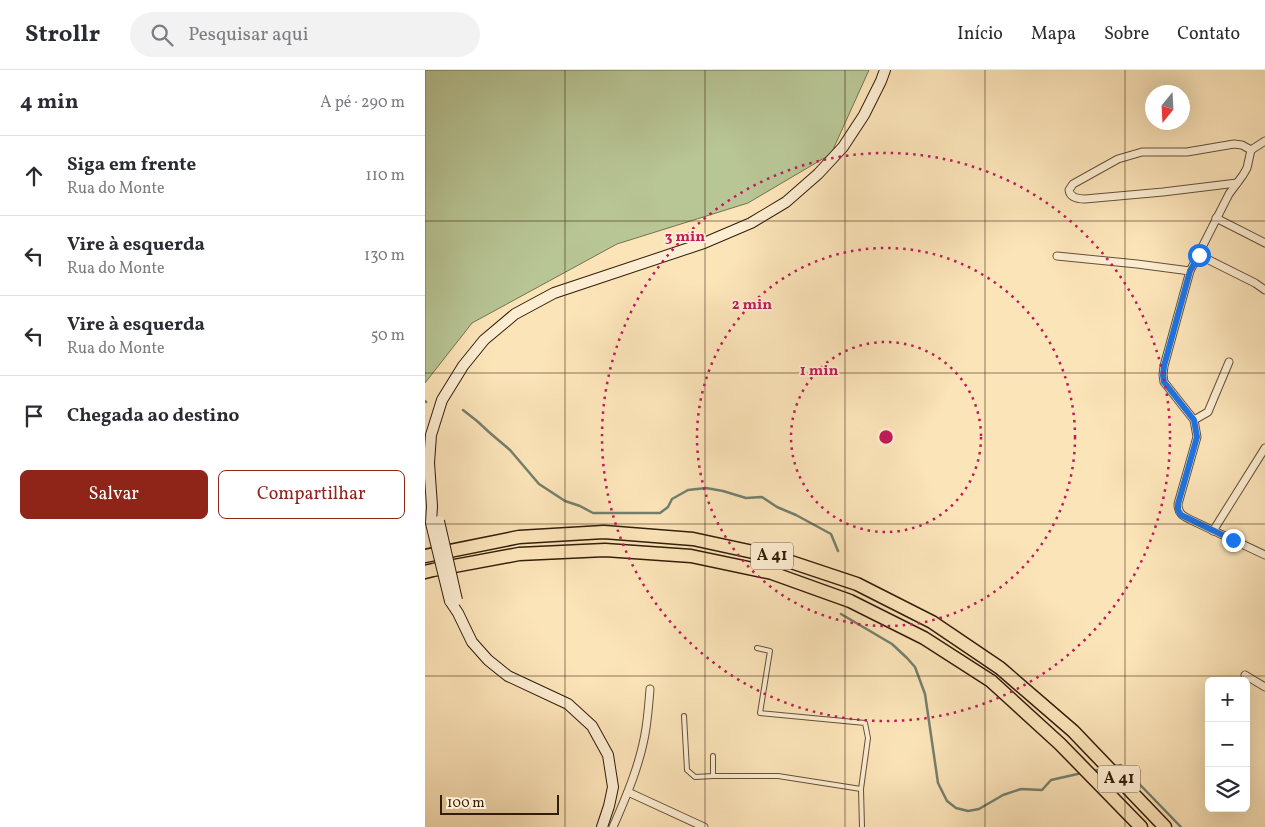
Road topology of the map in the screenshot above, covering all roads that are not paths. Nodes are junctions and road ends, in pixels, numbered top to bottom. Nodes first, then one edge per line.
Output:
1 (885, 70) edge
2 (1265, 141) edge
3 (1251, 150) junction
4 (1237, 183) junction
5 (1216, 218) junction
6 (1265, 243) edge
7 (1199, 255) junction
8 (1057, 256) dead end
9 (1190, 271) junction
10 (1265, 290) edge
11 (1229, 362) dead end
12 (1194, 420) junction
13 (1265, 448) edge
14 (1213, 531) junction
15 (1265, 555) edge
16 (425, 556) edge
17 (425, 572) edge
18 (757, 648) dead end
19 (1245, 675) dead end
20 (1265, 687) edge
21 (650, 689) dead end
22 (684, 716) dead end
23 (713, 756) dead end
24 (713, 776) junction
25 (861, 789) junction
26 (628, 792) junction
27 (602, 827) edge
28 (613, 827) edge
29 (704, 827) edge
30 (862, 827) edge
31 (1141, 827) edge
32 (1165, 827) edge

1 - 27 street, bridge
2 - 3 street
3 - 4 street
3 - 4 street
4 - 5 street
5 - 6 street
5 - 7 street
7 - 9 street
7 - 10 street
8 - 9 street
9 - 12 street
11 - 12 street
12 - 14 street
13 - 14 street
14 - 15 street
16 - 32 highway, A 41
17 - 31 highway, A 41
18 - 25 lane
19 - 20 street
21 - 26 street
22 - 24 lane
23 - 24 lane
24 - 25 lane
25 - 30 lane
26 - 28 street
26 - 29 street

